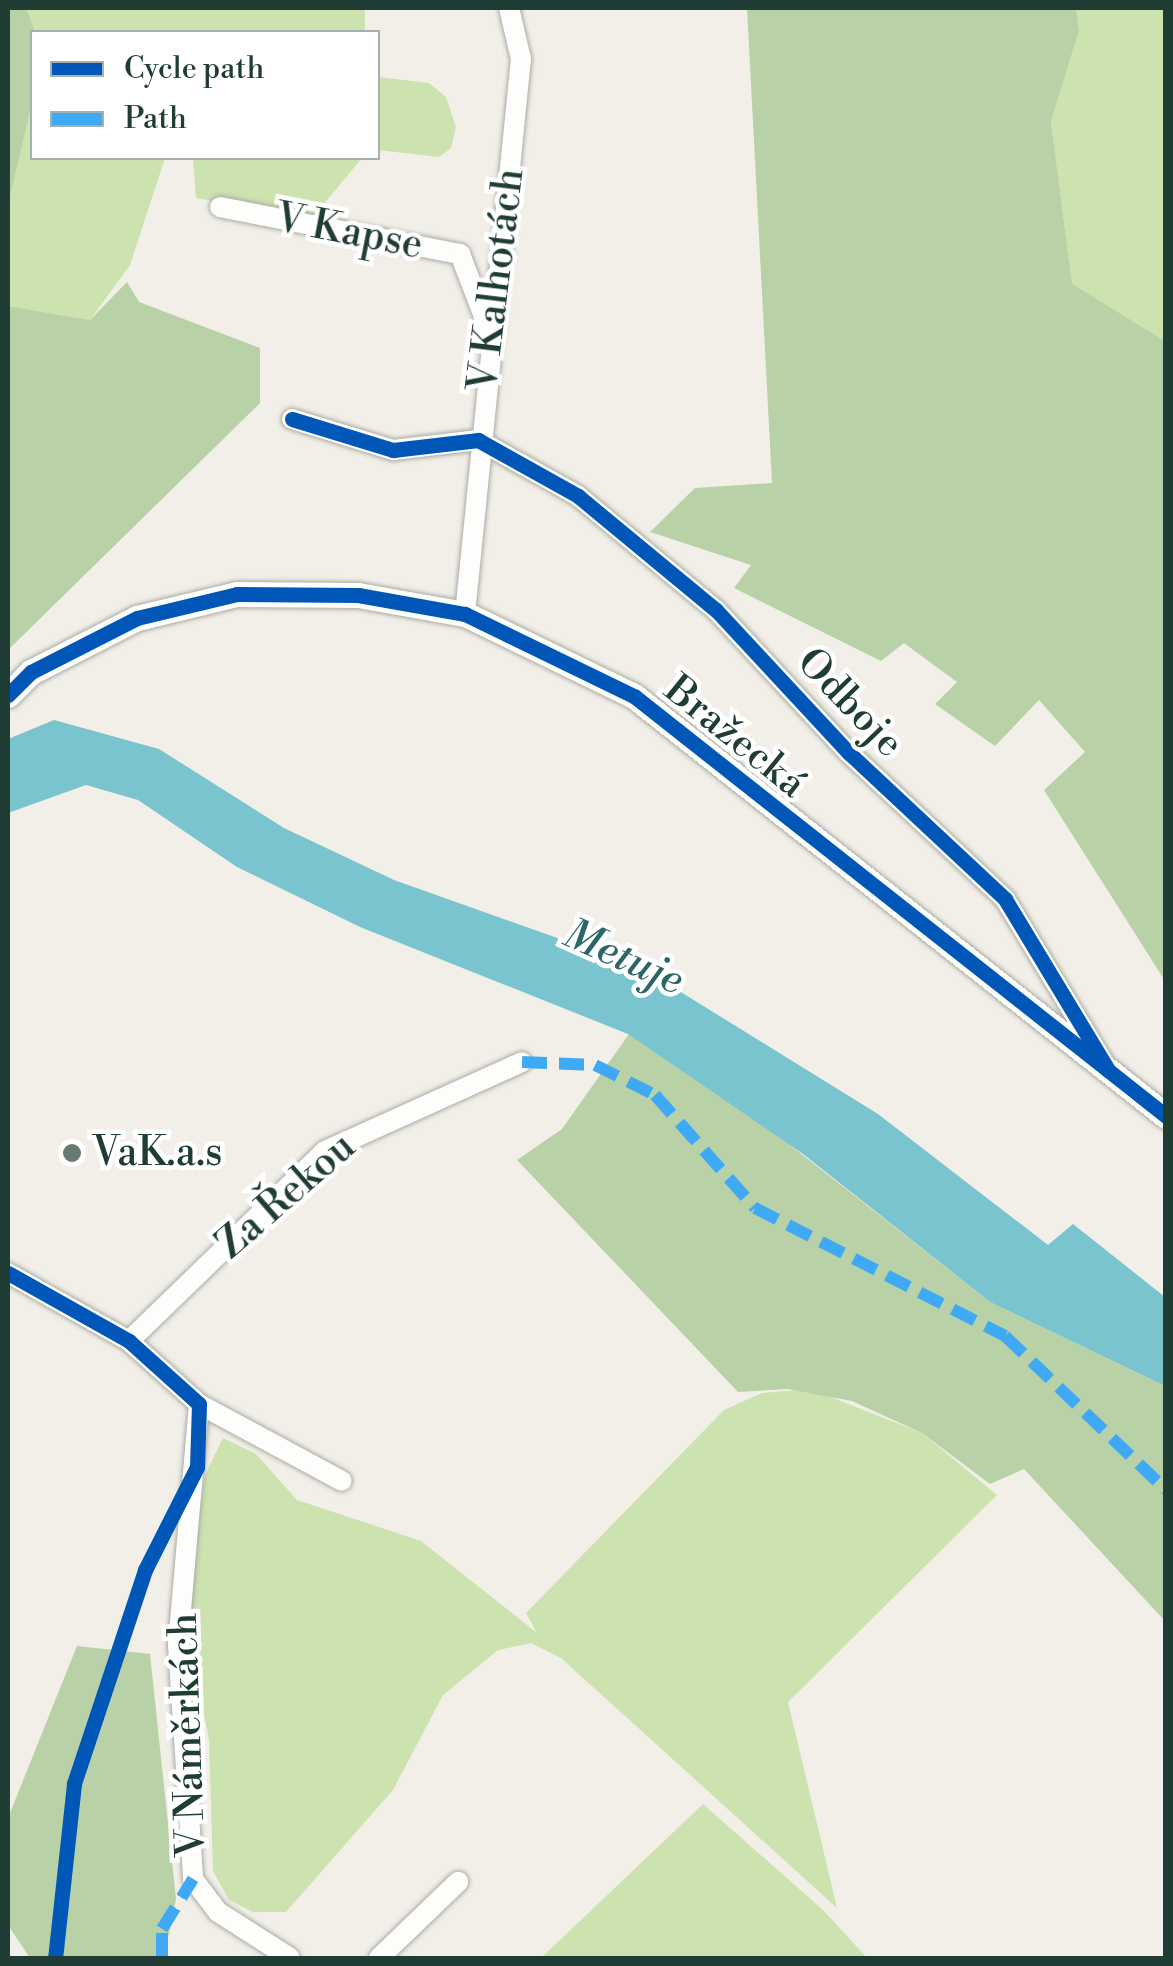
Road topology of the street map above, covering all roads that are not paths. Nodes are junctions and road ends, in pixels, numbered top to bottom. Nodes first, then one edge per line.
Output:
1 (508, 8) edge
2 (220, 207) dead end
3 (488, 327) junction
4 (292, 419) dead end
5 (478, 440) junction
6 (464, 614) junction
7 (8, 695) edge
8 (1039, 1022) joint
9 (522, 1062) dead end
10 (1110, 1075) junction
11 (1166, 1116) edge
12 (8, 1273) edge
13 (129, 1341) junction
14 (199, 1404) junction
15 (342, 1481) dead end
16 (458, 1882) dead end
17 (290, 1958) edge
18 (379, 1958) edge

1 - 3 street, V Kalhotách
2 - 3 street, V Kapse
3 - 5 street, V Kalhotách
4 - 5 street
5 - 6 street, V Kalhotách
5 - 10 street, Odboje
6 - 7 street, Bražecká
6 - 8 street, Bražecká
8 - 10 street, Odboje
9 - 13 street, Za Řekou
10 - 11 street, Odboje
12 - 13 street
13 - 14 street
14 - 15 street
14 - 17 street, V Náměrkách
16 - 18 street

